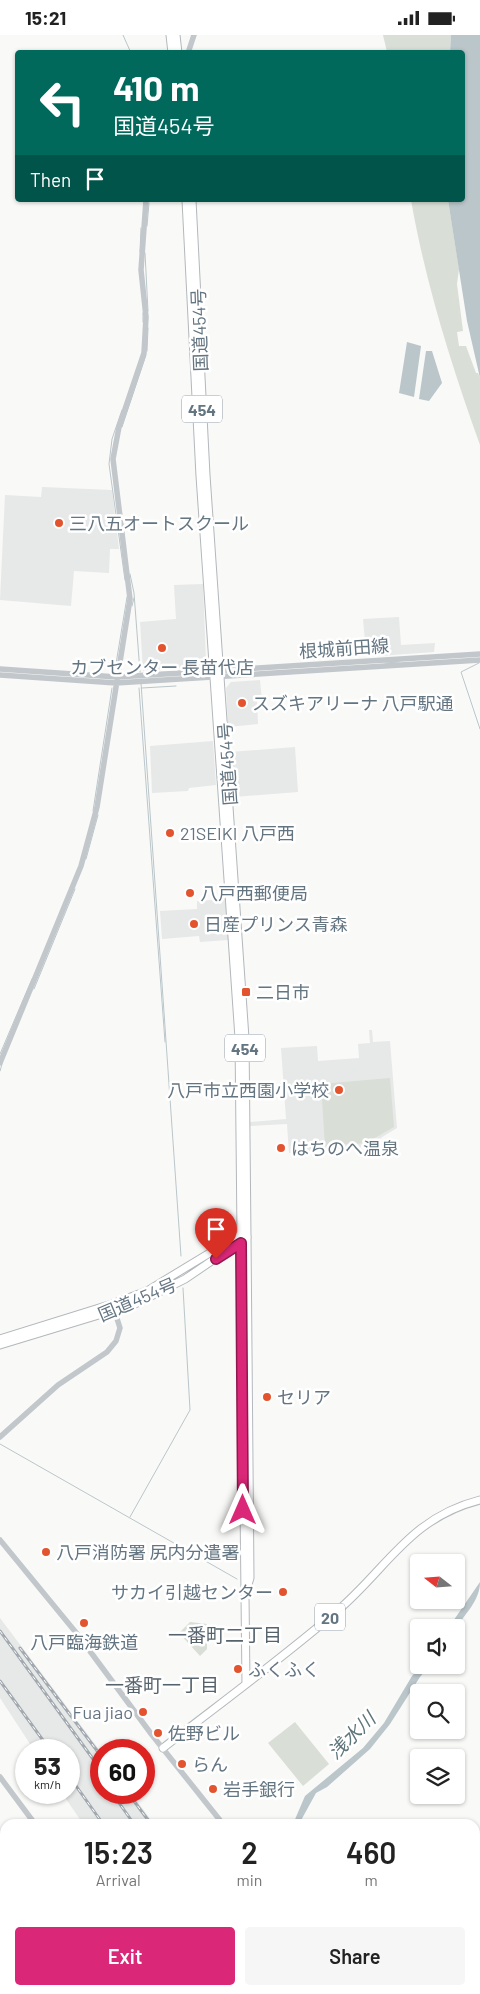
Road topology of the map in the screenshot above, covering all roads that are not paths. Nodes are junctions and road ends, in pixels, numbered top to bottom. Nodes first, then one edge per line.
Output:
1 (170, 35) edge
2 (176, 35) edge
3 (194, 35) edge
4 (172, 50) edge
5 (178, 50) edge
6 (189, 50) edge
7 (146, 202) edge
8 (186, 202) edge
9 (192, 202) edge
10 (480, 654) edge
11 (469, 658) junction
12 (480, 660) edge
13 (0, 669) edge
14 (217, 674) junction
15 (0, 675) edge
16 (116, 680) junction
17 (0, 1063) edge
18 (243, 1238) junction
19 (114, 1308) junction
20 (0, 1339) edge
21 (0, 1345) edge
22 (0, 1437) edge
23 (480, 1500) edge
24 (0, 1540) edge
25 (246, 1684) junction
26 (163, 1748) junction
27 (0, 1777) edge
28 (31, 1819) edge
29 (219, 1819) edge

1 - 4 main road
2 - 5 main road
3 - 6 street
7 - 16 street
8 - 14 main road, 国道454号 / 454
9 - 14 main road, 国道454号 / 454
10 - 11 street
11 - 12 street
11 - 14 street, 根城前田線
13 - 16 street
14 - 16 street, 根城前田線
14 - 18 main road, 国道454号 / 454
15 - 16 street
16 - 17 street
18 - 19 main road, 国道454号
18 - 25 main road
19 - 20 main road, 国道454号
19 - 21 main road, 国道454号
19 - 22 street
23 - 25 main road, 20
24 - 26 street
25 - 26 main road, 20
26 - 29 street
27 - 28 street

